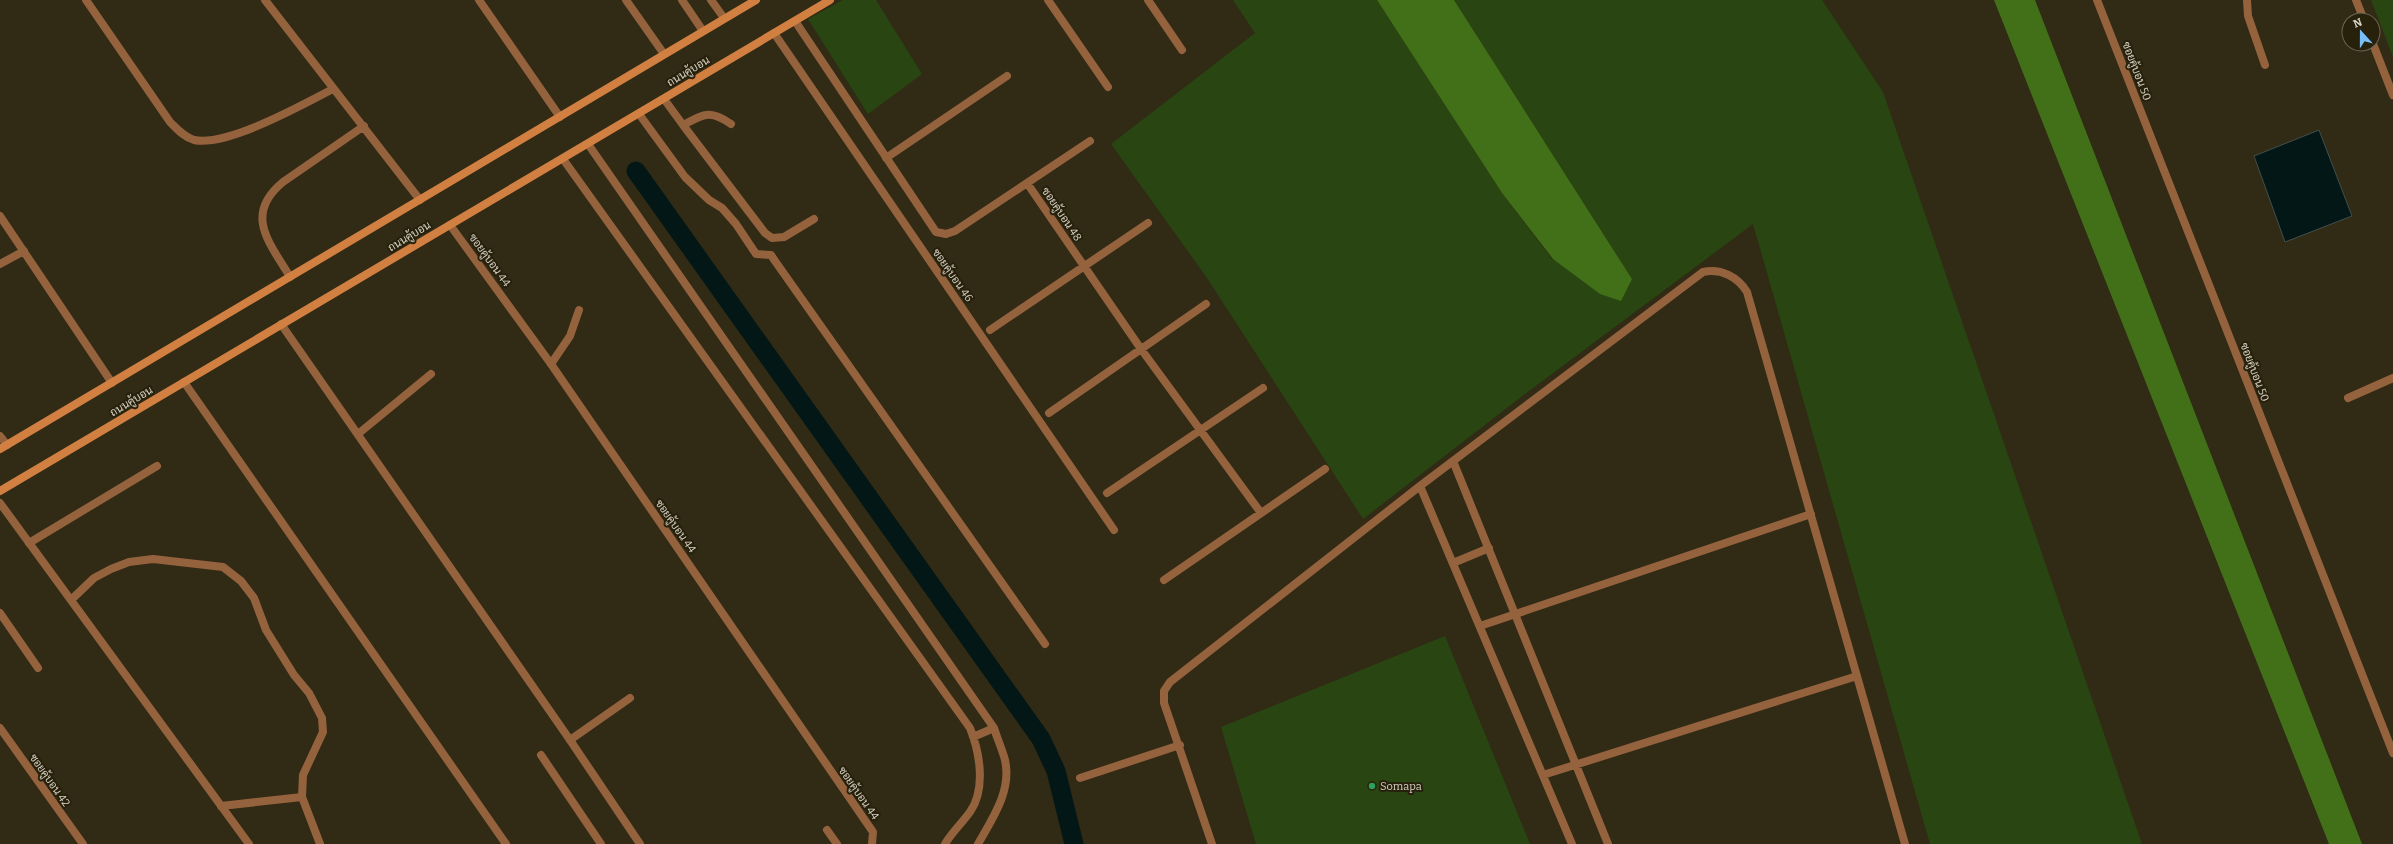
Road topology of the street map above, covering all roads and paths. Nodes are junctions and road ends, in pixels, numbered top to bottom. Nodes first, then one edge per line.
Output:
1 (86, 0) edge
2 (265, 0) edge
3 (479, 0) edge
4 (626, 0) edge
5 (682, 0) edge
6 (711, 0) edge
7 (756, 0) edge
8 (830, 0) edge
9 (1048, 0) edge
10 (1148, 0) edge
11 (2097, 0) edge
12 (2247, 0) edge
13 (2356, 0) edge
14 (2361, 12) edge
15 (724, 18) junction
16 (795, 21) junction
17 (703, 30) junction
18 (774, 33) junction
19 (1182, 50) dead end
20 (2376, 52) edge
21 (664, 54) junction
22 (2265, 65) dead end
23 (1007, 76) dead end
24 (1108, 88) dead end
25 (333, 89) junction
26 (2393, 94) edge
27 (664, 99) junction
28 (639, 114) junction
29 (560, 117) junction
30 (731, 124) dead end
31 (683, 125) junction
32 (364, 126) junction
33 (1090, 141) dead end
34 (588, 144) junction
35 (886, 158) junction
36 (563, 159) junction
37 (1028, 183) junction
38 (420, 200) junction
39 (0, 216) edge
40 (814, 219) dead end
41 (1148, 223) dead end
42 (450, 225) junction
43 (24, 251) junction
44 (0, 264) edge
45 (1084, 266) junction
46 (290, 277) junction
47 (1206, 304) dead end
48 (579, 310) dead end
49 (281, 324) junction
50 (990, 330) dead end
51 (1141, 349) junction
52 (551, 364) junction
53 (431, 374) dead end
54 (2393, 378) edge
55 (112, 382) junction
56 (184, 382) junction
57 (1263, 388) dead end
58 (2348, 398) dead end
59 (1049, 413) dead end
60 (1200, 431) junction
61 (358, 434) junction
62 (0, 436) edge
63 (3, 447) edge
64 (1453, 461) junction
65 (157, 466) dead end
66 (1325, 469) dead end
67 (1420, 486) junction
68 (0, 491) edge
69 (1107, 493) dead end
70 (0, 503) edge
71 (1261, 513) junction
72 (1811, 514) junction
73 (1114, 530) dead end
74 (29, 543) junction
75 (1489, 548) junction
76 (1454, 563) junction
77 (1164, 580) dead end
78 (71, 600) junction
79 (0, 613) edge
80 (1515, 614) junction
81 (1480, 626) junction
82 (1045, 644) dead end
83 (38, 668) dead end
84 (1857, 676) junction
85 (630, 698) dead end
86 (0, 728) edge
87 (994, 728) junction
88 (973, 737) junction
89 (570, 740) junction
90 (1180, 745) junction
91 (2393, 753) edge
92 (542, 755) dead end
93 (1576, 764) junction
94 (1543, 775) junction
95 (1080, 778) dead end
96 (302, 797) junction
97 (221, 806) junction
98 (827, 830) dead end
99 (83, 844) edge
100 (249, 844) edge
101 (320, 844) edge
102 (506, 844) edge
103 (601, 844) edge
104 (640, 844) edge
105 (837, 844) edge
106 (872, 844) edge
107 (945, 844) edge
108 (978, 844) edge
109 (1212, 844) edge
110 (1572, 844) edge
111 (1608, 844) edge
112 (1905, 844) edge

1 - 25 street
2 - 25 street
3 - 29 street
4 - 21 street
5 - 17 street
6 - 15 street
7 - 15 main road
8 - 16 main road, ถนนคู้บอน
9 - 24 street
10 - 19 street
11 - 91 street, ซอยคู้บอน 50
12 - 22 street
13 - 14 street
15 - 17 main road
16 - 18 main road, ถนนคู้บอน
16 - 35 street, ซอยคู้บอน 48
17 - 21 main road
18 - 27 main road, ถนนคู้บอน
18 - 73 street, ซอยคู้บอน 46
20 - 26 street
21 - 29 main road
23 - 35 street
25 - 32 street
27 - 28 main road, ถนนคู้บอน
27 - 31 street
28 - 34 main road, ถนนคู้บอน
28 - 82 street
29 - 38 main road
30 - 31 street
31 - 40 street
32 - 38 street
32 - 46 street
33 - 37 street
34 - 36 main road, ถนนคู้บอน
34 - 87 street
35 - 37 street, ซอยคู้บอน 48
36 - 42 main road, ถนนคู้บอน
36 - 88 street
37 - 45 street, ซอยคู้บอน 48
38 - 46 main road
39 - 43 street
41 - 45 street
42 - 49 main road, ถนนคู้บอน
42 - 52 street, ซอยคู้บอน 44
43 - 44 street
43 - 55 street
45 - 50 street
45 - 51 street, ซอยคู้บอน 48
46 - 55 main road
47 - 51 street
48 - 52 street
49 - 56 main road, ถนนคู้บอน
49 - 61 street
51 - 59 street
51 - 60 street, ซอยคู้บอน 48
52 - 106 street, ซอยคู้บอน 44
53 - 61 street
54 - 58 street
55 - 63 main road
56 - 68 main road, ถนนคู้บอน
56 - 102 street
57 - 60 street
60 - 69 street
60 - 71 street, ซอยคู้บอน 48
61 - 89 street
62 - 63 street
64 - 67 street
64 - 72 street
64 - 75 street
65 - 74 street
66 - 71 street
67 - 76 street
67 - 90 street
70 - 74 street
71 - 77 street
72 - 80 street
72 - 84 street
74 - 78 street
75 - 76 street
75 - 80 street
76 - 81 street
78 - 96 street
78 - 97 street
79 - 83 street
80 - 81 street
80 - 93 street
81 - 94 street
84 - 93 street
84 - 112 street
85 - 89 street
86 - 99 street, ซอยคู้บอน 42
87 - 88 street
87 - 108 street
88 - 107 street
89 - 104 street
90 - 95 street
90 - 109 street
92 - 103 street
93 - 94 street
93 - 111 street
94 - 110 street
96 - 97 street
96 - 101 street
97 - 100 street
98 - 105 street

